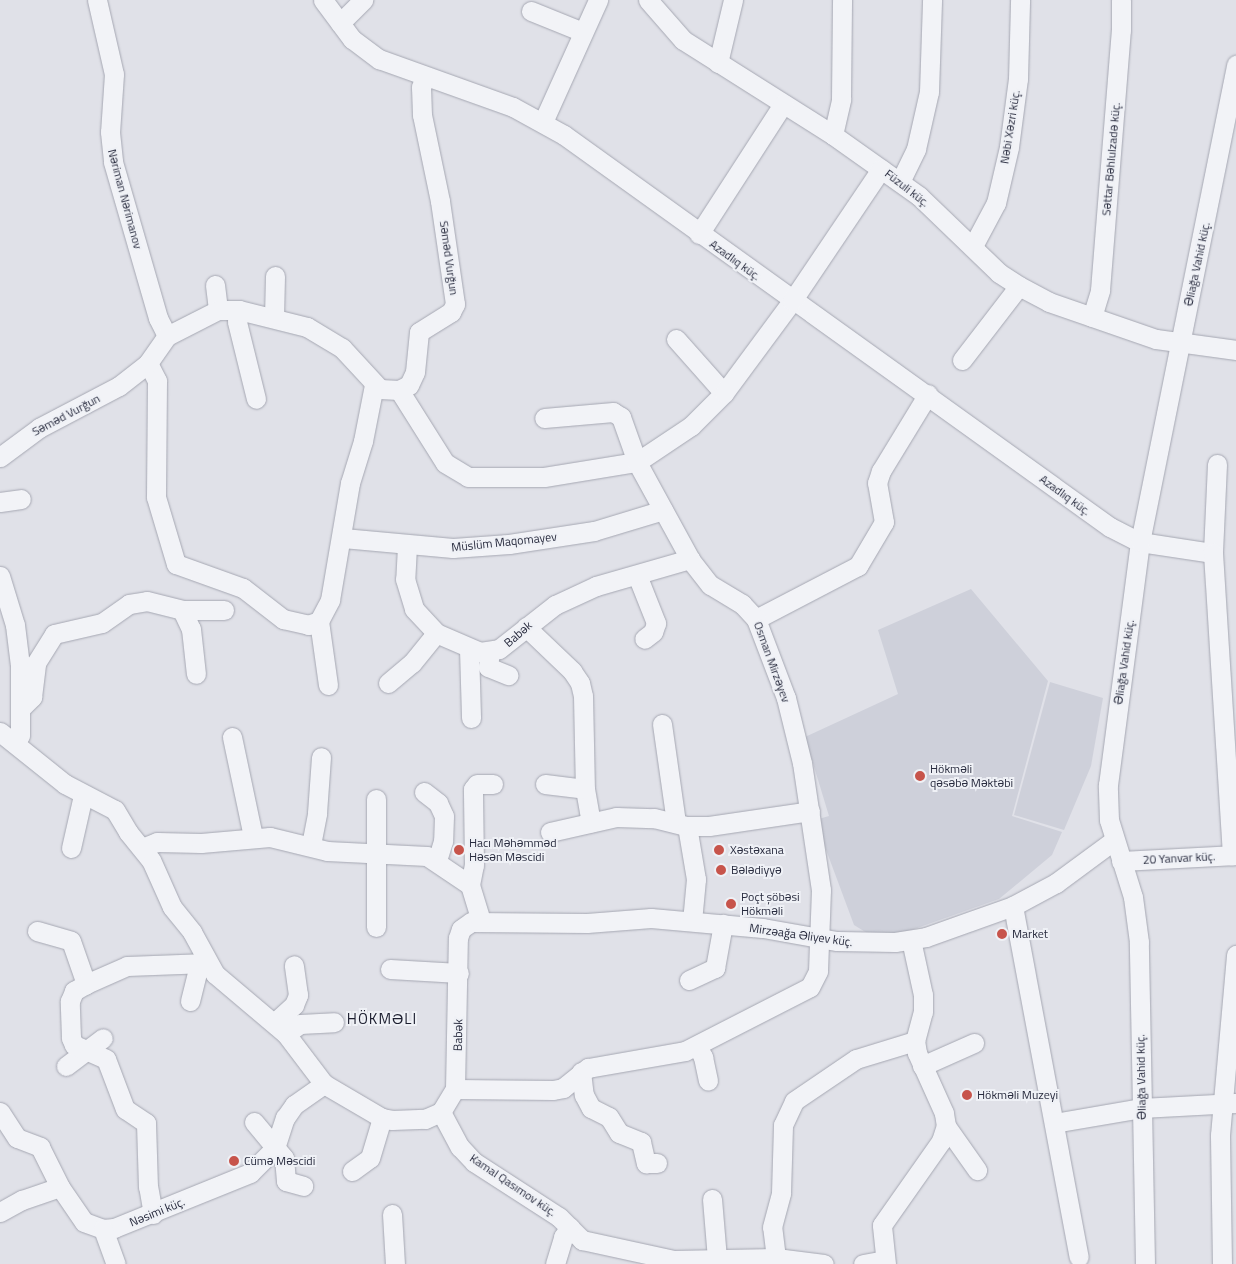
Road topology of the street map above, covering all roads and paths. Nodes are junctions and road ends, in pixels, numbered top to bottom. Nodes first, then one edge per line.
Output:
1 (97, 0) edge
2 (323, 0) edge
3 (363, 0) edge
4 (648, 0) edge
5 (733, 0) edge
6 (842, 0) edge
7 (932, 0) edge
8 (1020, 0) edge
9 (1120, 0) edge
10 (590, 3) edge
11 (531, 11) dead end
12 (340, 23) junction
13 (583, 32) junction
14 (718, 63) junction
15 (1236, 66) edge
16 (425, 77) junction
17 (784, 104) junction
18 (543, 122) junction
19 (833, 135) junction
20 (1227, 158) edge
21 (881, 169) junction
22 (900, 182) junction
23 (699, 234) junction
24 (973, 246) junction
25 (275, 276) dead end
26 (215, 285) dead end
27 (1019, 286) junction
28 (792, 301) junction
29 (218, 310) junction
30 (239, 310) junction
31 (274, 317) junction
32 (1092, 318) junction
33 (167, 336) junction
34 (676, 339) dead end
35 (1181, 344) junction
36 (1236, 350) edge
37 (962, 360) dead end
38 (148, 363) junction
39 (374, 385) junction
40 (399, 390) junction
41 (724, 393) junction
42 (928, 394) junction
43 (256, 399) dead end
44 (544, 418) dead end
45 (0, 457) edge
46 (637, 462) junction
47 (1217, 464) dead end
48 (21, 499) dead end
49 (0, 502) edge
50 (663, 510) junction
51 (342, 538) junction
52 (1140, 542) junction
53 (407, 546) junction
54 (1213, 553) junction
55 (690, 559) junction
56 (637, 575) junction
57 (0, 576) edge
58 (182, 610) junction
59 (224, 610) dead end
60 (756, 619) junction
61 (319, 621) junction
62 (526, 628) junction
63 (436, 633) junction
64 (644, 639) dead end
65 (469, 649) junction
66 (490, 652) junction
67 (28, 663) junction
68 (196, 674) dead end
69 (508, 675) dead end
70 (388, 682) dead end
71 (328, 685) dead end
72 (470, 718) dead end
73 (662, 724) dead end
74 (0, 732) edge
75 (232, 737) dead end
76 (16, 744) junction
77 (321, 757) dead end
78 (493, 784) dead end
79 (546, 784) dead end
80 (585, 789) junction
81 (424, 792) dead end
82 (83, 795) junction
83 (376, 798) dead end
84 (810, 811) junction
85 (591, 822) junction
86 (681, 824) junction
87 (550, 832) dead end
88 (253, 837) junction
89 (1113, 840) junction
90 (311, 845) junction
91 (72, 848) dead end
92 (142, 848) junction
93 (377, 852) junction
94 (1234, 855) edge
95 (437, 861) junction
96 (1121, 861) junction
97 (470, 885) junction
98 (1013, 906) junction
99 (692, 920) junction
100 (473, 923) junction
101 (723, 924) junction
102 (376, 927) dead end
103 (37, 931) dead end
104 (821, 939) junction
105 (910, 940) junction
106 (1236, 955) edge
107 (203, 965) junction
108 (294, 965) dead end
109 (390, 969) dead end
110 (460, 973) junction
111 (689, 980) dead end
112 (86, 984) junction
113 (190, 1001) dead end
114 (334, 1022) dead end
115 (280, 1028) junction
116 (103, 1038) dead end
117 (915, 1041) junction
118 (974, 1043) dead end
119 (696, 1046) junction
120 (88, 1051) junction
121 (66, 1066) dead end
122 (922, 1066) junction
123 (581, 1072) junction
124 (708, 1080) dead end
125 (324, 1084) junction
126 (455, 1089) junction
127 (1230, 1103) edge
128 (1141, 1108) junction
129 (0, 1112) edge
130 (441, 1112) junction
131 (382, 1118) junction
132 (254, 1122) dead end
133 (1054, 1124) junction
134 (946, 1126) junction
135 (275, 1148) junction
136 (658, 1163) dead end
137 (977, 1170) dead end
138 (352, 1171) dead end
139 (302, 1186) dead end
140 (60, 1187) junction
141 (712, 1199) dead end
142 (0, 1212) edge
143 (153, 1214) junction
144 (392, 1214) dead end
145 (103, 1228) junction
146 (570, 1228) junction
147 (1079, 1257) dead end
148 (638, 1258) edge
149 (776, 1258) junction
150 (717, 1259) junction
151 (885, 1262) edge
152 (116, 1264) edge
153 (395, 1264) edge
154 (555, 1264) edge
155 (824, 1264) edge
156 (863, 1264) edge
157 (1145, 1264) edge
158 (1222, 1264) edge

1 - 33 street, Nəriman Nərimanov
2 - 12 street, Azadlıq küç.
3 - 12 street
4 - 14 street, Füzuli küç.
5 - 14 street
6 - 19 street
7 - 22 street
8 - 24 street, Nəbi Xəzri küç.
9 - 32 street, Səttar Bəhlulzadə küç.
10 - 13 street
11 - 13 street
12 - 16 street, Azadlıq küç.
13 - 18 street
14 - 17 street, Füzuli küç.
15 - 20 street, Əliağa Vahid küç.
16 - 18 street, Azadlıq küç.
16 - 40 street, Səməd Vurğun
17 - 19 street, Füzuli küç.
17 - 23 street
18 - 23 street, Azadlıq küç.
19 - 21 street, Füzuli küç.
20 - 35 street, Əliağa Vahid küç.
21 - 22 street, Füzuli küç.
21 - 28 street
22 - 24 street, Füzuli küç.
23 - 28 street, Azadlıq küç.
24 - 27 street, Füzuli küç.
25 - 31 street
26 - 29 street
27 - 32 street, Füzuli küç.
27 - 37 street
28 - 41 street
28 - 42 street, Azadlıq küç.
29 - 30 street, Səməd Vurğun
29 - 33 street, Səməd Vurğun
30 - 31 street, Səməd Vurğun
30 - 43 street
31 - 39 street, Səməd Vurğun
32 - 35 street, Füzuli küç.
33 - 38 street, Səməd Vurğun
34 - 41 street
35 - 36 street, Füzuli küç.
35 - 52 street, Əliağa Vahid küç.
38 - 45 street, Səməd Vurğun
38 - 61 street
39 - 40 street
39 - 51 street
40 - 46 street
41 - 46 street
42 - 52 street, Azadlıq küç.
42 - 60 street
44 - 46 street, Osman Mirzəyev
46 - 50 street, Osman Mirzəyev
47 - 54 street
48 - 49 street
50 - 53 street, Müslüm Maqomayev
50 - 55 street, Osman Mirzəyev
51 - 53 street, Müslüm Maqomayev
51 - 61 street
52 - 54 street, Azadlıq küç.
52 - 89 street, Əliağa Vahid küç.
53 - 63 street, Babək
54 - 94 street
55 - 56 street, Babək
55 - 60 street, Osman Mirzəyev
56 - 62 street, Babək
56 - 64 street
57 - 67 street
58 - 59 street
58 - 67 street
58 - 68 street
60 - 84 street, Osman Mirzəyev
61 - 71 street
62 - 66 street, Babək
62 - 80 street
63 - 65 street, Babək
63 - 70 street
65 - 66 street, Babək
65 - 72 street
66 - 69 street
67 - 76 street
73 - 86 street
74 - 76 street
75 - 88 street
76 - 82 street
77 - 90 street
78 - 97 street
79 - 80 street
80 - 85 street
81 - 95 street
82 - 91 street
82 - 92 street
83 - 93 street
84 - 86 street
84 - 104 street, Osman Mirzəyev
85 - 86 street
85 - 87 street
86 - 99 street
88 - 90 street
88 - 92 street
89 - 96 street, Əliağa Vahid küç.
89 - 98 street, Mirzəağa Əliyev küç.
90 - 93 street
92 - 107 street
93 - 95 street
93 - 102 street
94 - 96 street, 20 Yanvar küç.
95 - 97 street
96 - 128 street, Əliağa Vahid küç.
97 - 100 street
98 - 105 street, Mirzəağa Əliyev küç.
98 - 133 street
99 - 100 street, Mirzəağa Əliyev küç.
99 - 101 street, Mirzəağa Əliyev küç.
100 - 110 street, Babək
101 - 104 street, Mirzəağa Əliyev küç.
101 - 111 street
103 - 112 street
104 - 105 street, Mirzəağa Əliyev küç.
104 - 119 street, Osman Mirzəyev
105 - 117 street
106 - 127 street
107 - 112 street
107 - 113 street
107 - 115 street
108 - 115 street
109 - 110 street
110 - 126 street, Babək
112 - 120 street
114 - 115 street
115 - 125 street
116 - 120 street
117 - 122 street
117 - 149 street
118 - 122 street
119 - 123 street, Osman Mirzəyev
119 - 124 street
120 - 121 street
120 - 143 street
122 - 134 street
123 - 126 street
123 - 136 street
125 - 131 street
125 - 135 street, Nəsimi küç.
126 - 130 street, Babək
127 - 128 street
127 - 158 street
128 - 133 street
128 - 157 street, Əliağa Vahid küç.
129 - 140 street
130 - 131 street
130 - 146 street, Kamal Qasımov küç.
131 - 138 street
132 - 135 street
133 - 147 street
134 - 137 street
134 - 151 street
135 - 139 street
135 - 143 street, Nəsimi küç.
140 - 142 street
140 - 145 street
141 - 150 street
143 - 145 street, Nəsimi küç.
144 - 153 street
145 - 152 street
146 - 148 street, Kamal Qasımov küç.
146 - 154 street
148 - 150 street, Kamal Qasımov küç.
149 - 150 street, Kamal Qasımov küç.
149 - 155 street, Kamal Qasımov küç.
151 - 156 street

